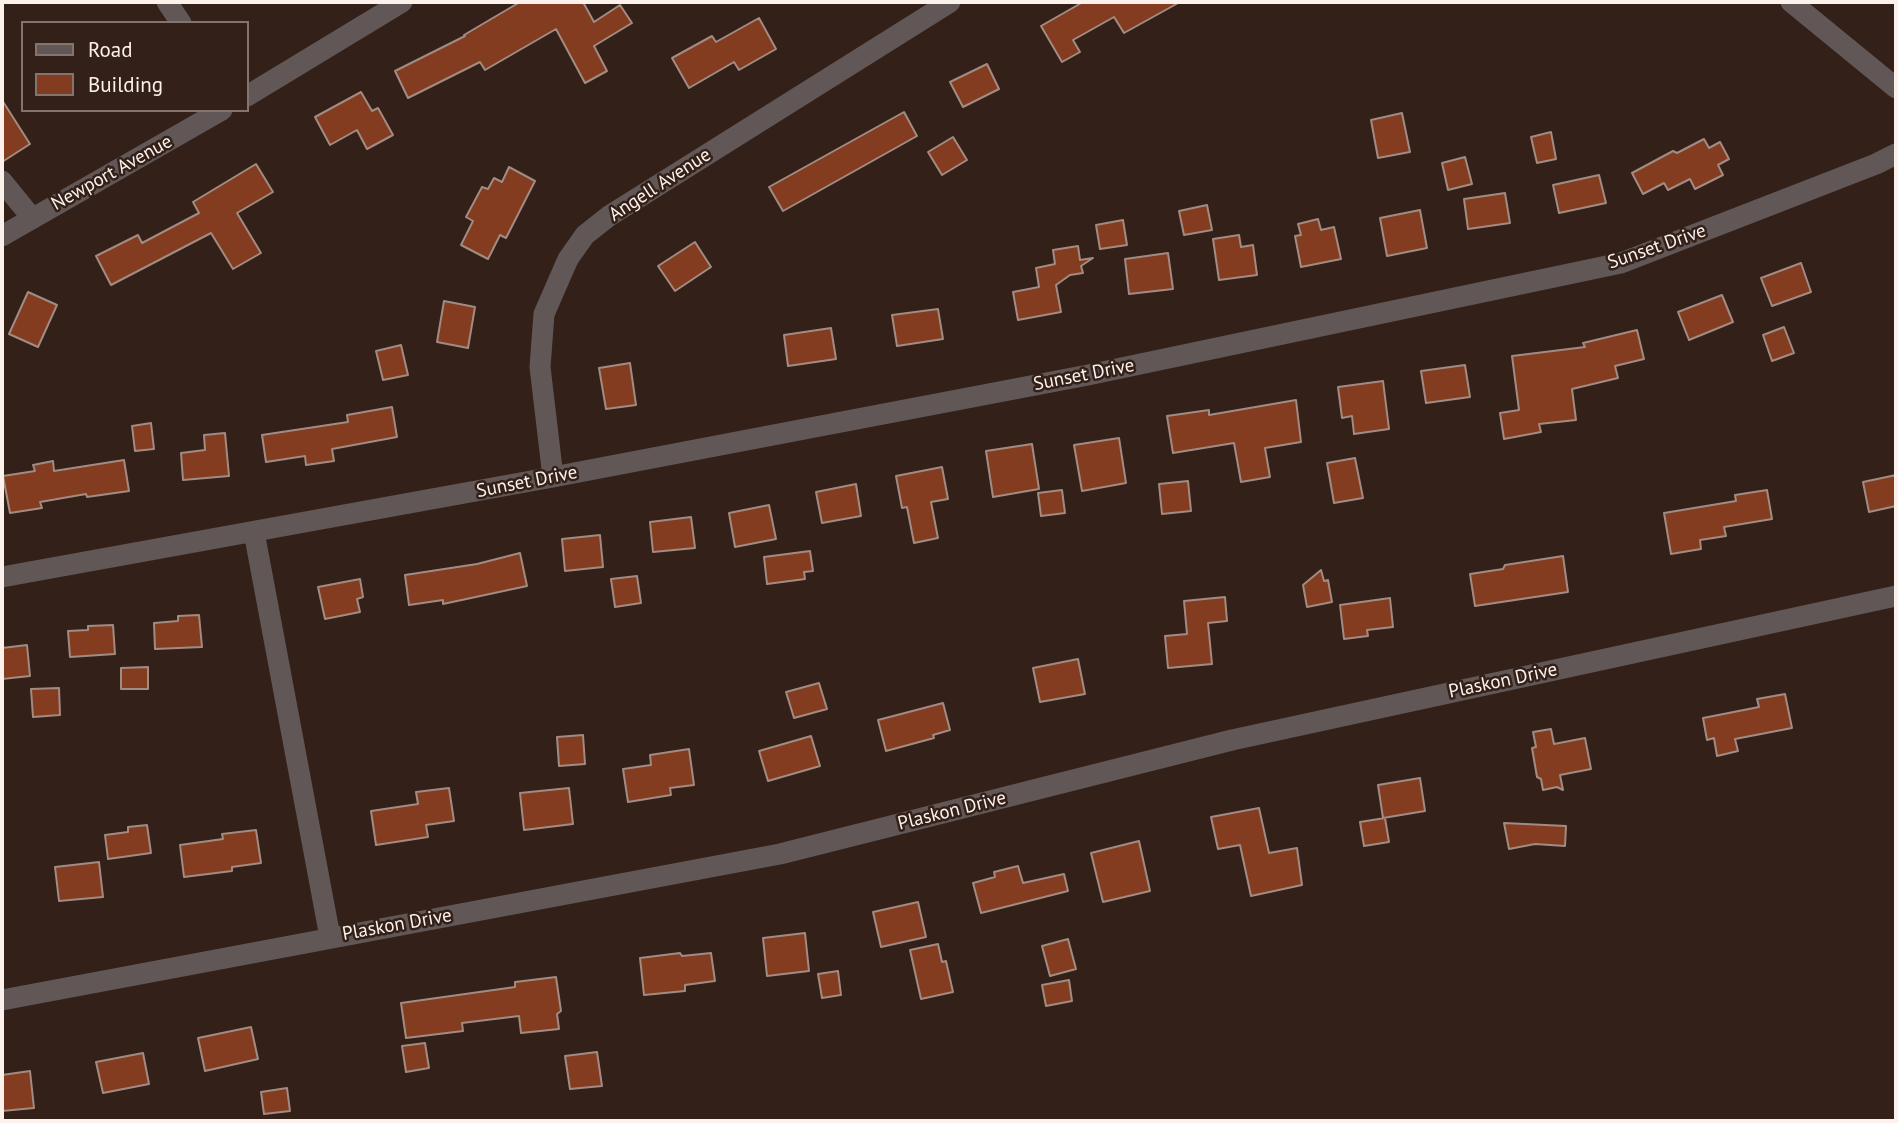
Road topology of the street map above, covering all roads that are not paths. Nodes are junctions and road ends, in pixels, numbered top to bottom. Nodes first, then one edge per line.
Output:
1 (167, 2) edge
2 (402, 2) edge
3 (950, 2) edge
4 (1791, 2) edge
5 (180, 21) edge
6 (1896, 88) edge
7 (248, 95) edge
8 (218, 112) edge
9 (1896, 154) edge
10 (2, 181) edge
11 (32, 218) junction
12 (2, 236) edge
13 (553, 477) junction
14 (254, 532) junction
15 (2, 577) edge
16 (1896, 596) edge
17 (330, 937) junction
18 (2, 1000) edge

1 - 5 street
2 - 7 street
3 - 13 street, Angell Avenue
4 - 6 street
8 - 11 street, Newport Avenue
9 - 13 street, Sunset Drive
10 - 11 street
11 - 12 street, Newport Avenue
13 - 14 street, Sunset Drive
14 - 15 street, Sunset Drive
14 - 17 street
16 - 17 street, Plaskon Drive
17 - 18 street, Plaskon Drive

